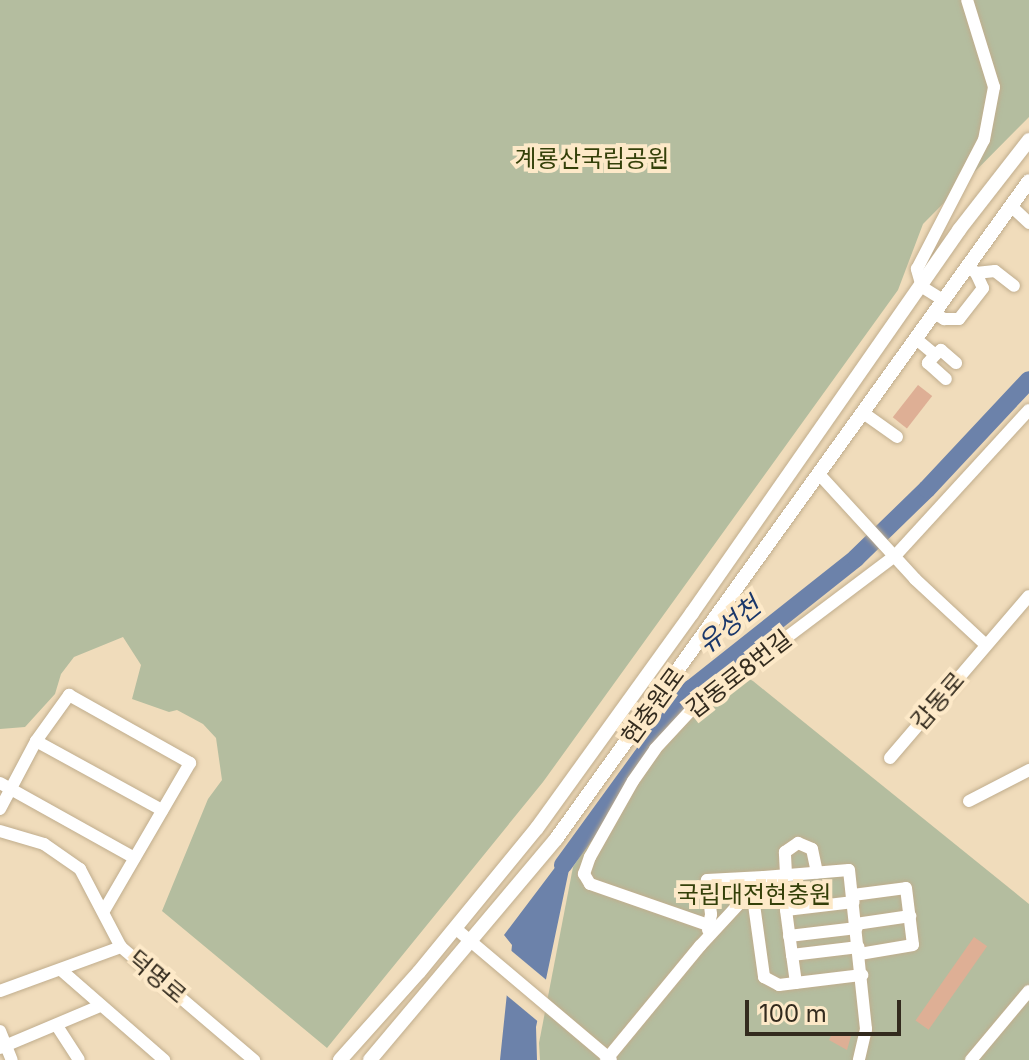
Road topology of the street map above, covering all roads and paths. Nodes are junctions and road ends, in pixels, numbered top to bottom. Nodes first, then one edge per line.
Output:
1 (967, 0) edge
2 (1029, 140) edge
3 (1029, 181) edge
4 (1011, 206) junction
5 (1029, 223) edge
6 (972, 270) junction
7 (1014, 286) dead end
8 (922, 287) junction
9 (938, 306) junction
10 (915, 338) junction
11 (935, 355) junction
12 (956, 363) dead end
13 (946, 379) dead end
14 (1029, 410) edge
15 (862, 412) junction
16 (897, 437) dead end
17 (818, 473) junction
18 (893, 554) junction
19 (1029, 596) edge
20 (986, 645) junction
21 (36, 741) junction
22 (890, 758) dead end
23 (1029, 770) edge
24 (6, 785) edge
25 (969, 801) dead end
26 (0, 809) edge
27 (162, 810) junction
28 (0, 831) edge
29 (135, 858) junction
30 (817, 872) junction
31 (786, 874) junction
32 (764, 877) junction
33 (752, 890) junction
34 (853, 898) junction
35 (104, 911) junction
36 (910, 916) junction
37 (856, 926) junction
38 (455, 928) junction
39 (708, 931) junction
40 (789, 936) junction
41 (471, 942) junction
42 (121, 947) junction
43 (860, 950) junction
44 (792, 955) junction
45 (61, 970) junction
46 (862, 975) junction
47 (796, 983) junction
48 (0, 991) edge
49 (1029, 991) edge
50 (100, 1006) junction
51 (57, 1026) junction
52 (0, 1031) edge
53 (3, 1047) edge
54 (608, 1059) edge
55 (12, 1060) edge
56 (79, 1060) edge
57 (164, 1060) edge
58 (254, 1060) edge
59 (340, 1060) edge
60 (370, 1060) edge
61 (859, 1060) edge
62 (971, 1060) edge

1 - 8 street, 현충원로
2 - 8 main road, 현충원로
3 - 4 main road, 현충원로
4 - 5 street
4 - 6 main road, 현충원로
6 - 7 street
6 - 9 main road, 현충원로
6 - 9 street
8 - 9 street
8 - 38 main road, 현충원로
9 - 10 main road, 현충원로
10 - 11 street
10 - 15 main road, 현충원로
11 - 12 street
11 - 13 street
14 - 18 street, 갑동로8번길
15 - 16 street
15 - 17 main road, 현충원로
17 - 18 street
17 - 41 main road, 현충원로
18 - 20 street
18 - 39 street, 갑동로8번길
19 - 20 street, 갑동로
20 - 22 street, 갑동로
21 - 24 street
21 - 27 street
21 - 27 street
23 - 25 street
24 - 26 street
24 - 29 street
27 - 29 street
28 - 35 street
29 - 35 street
30 - 31 street
30 - 31 street
30 - 34 street
31 - 32 street
32 - 33 street
32 - 39 street
33 - 39 street
33 - 47 street
34 - 36 street
34 - 37 street
34 - 40 street
35 - 42 street
36 - 37 street
36 - 43 street
37 - 40 street
37 - 43 street
38 - 41 street
38 - 59 main road, 현충원로
39 - 54 street
40 - 44 street
41 - 54 street
41 - 60 main road, 현충원로
42 - 45 street, 덕명로
42 - 58 street, 덕명로
43 - 44 street
43 - 46 street
44 - 47 street
45 - 48 street, 덕명로
45 - 50 street
46 - 47 street
46 - 61 street
49 - 62 street
50 - 51 street
50 - 57 street
51 - 53 street
51 - 56 street
52 - 53 street
53 - 55 street

